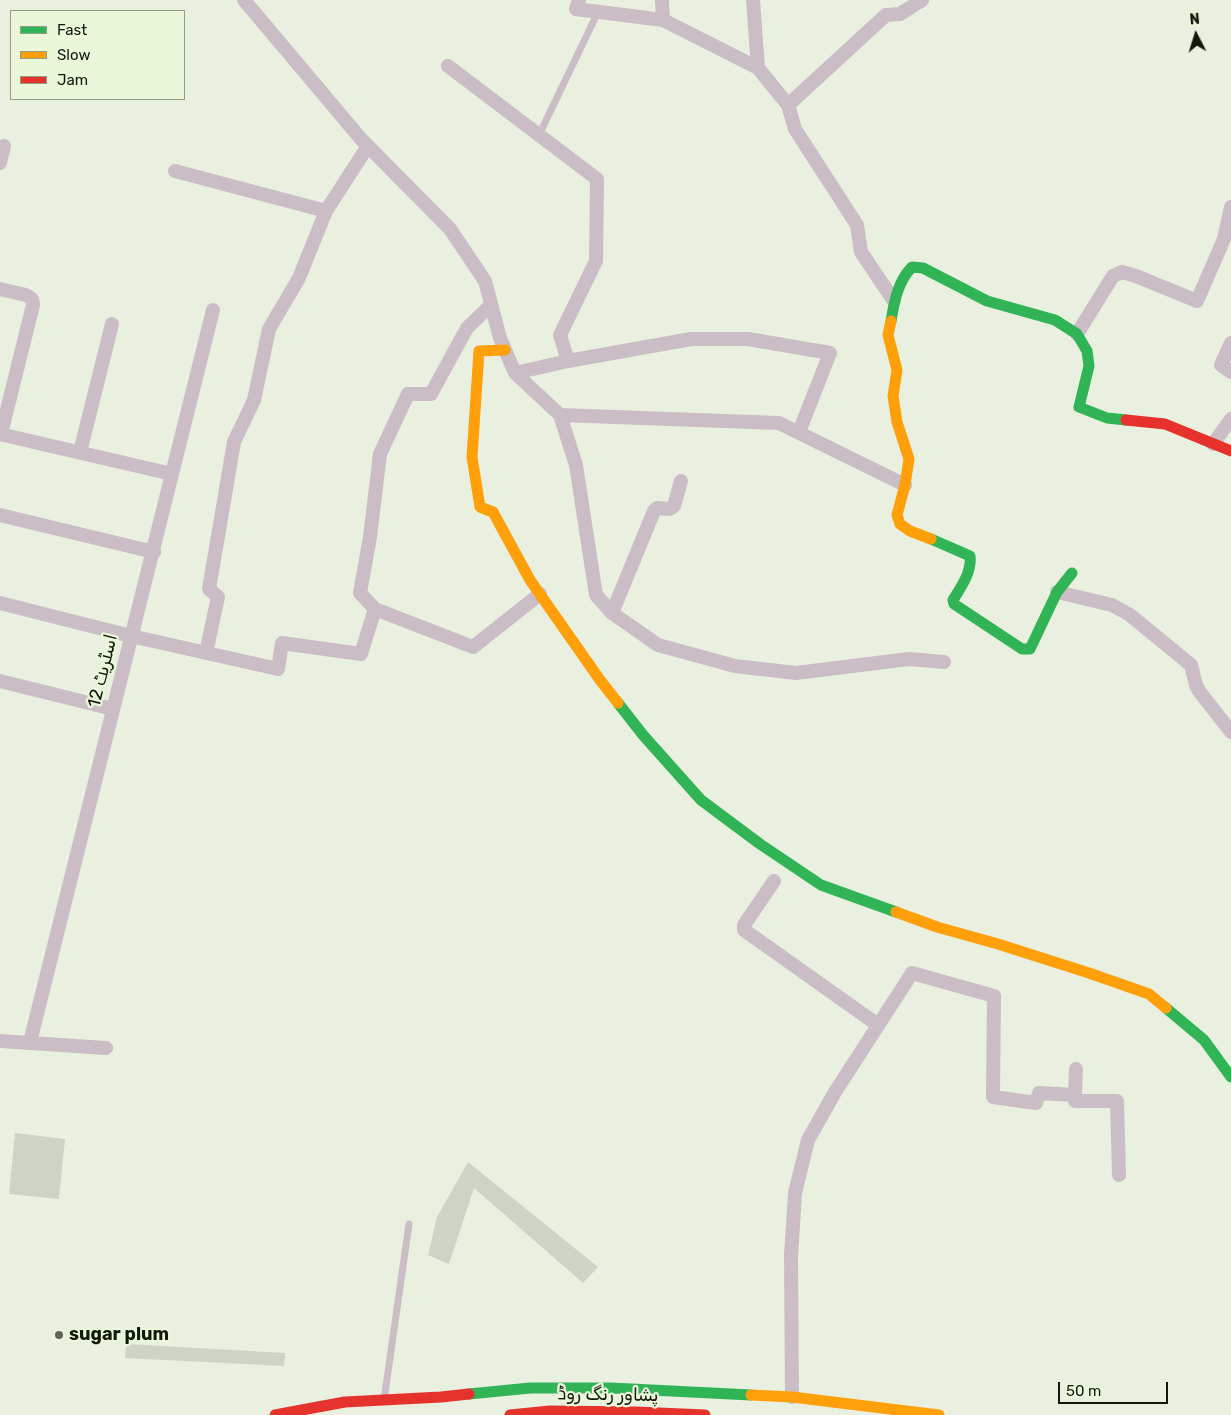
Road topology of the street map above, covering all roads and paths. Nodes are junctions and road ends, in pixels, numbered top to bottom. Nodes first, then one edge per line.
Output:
1 (244, 0) edge
2 (579, 0) edge
3 (662, 0) edge
4 (753, 0) edge
5 (922, 0) edge
6 (598, 12) junction
7 (662, 20) junction
8 (448, 66) dead end
9 (758, 68) junction
10 (788, 105) junction
11 (539, 135) junction
12 (4, 146) dead end
13 (368, 146) junction
14 (0, 163) edge
15 (175, 171) dead end
16 (1231, 207) edge
17 (326, 211) junction
18 (0, 289) edge
19 (894, 301) junction
20 (491, 305) junction
21 (213, 310) dead end
22 (112, 324) dead end
23 (1077, 334) junction
24 (1231, 343) edge
25 (505, 350) junction
26 (568, 361) junction
27 (1231, 372) edge
28 (515, 373) junction
29 (560, 415) junction
30 (1231, 419) edge
31 (799, 432) junction
32 (0, 434) edge
33 (1213, 444) junction
34 (1231, 451) edge
35 (80, 452) junction
36 (172, 474) junction
37 (680, 481) dead end
38 (905, 485) junction
39 (0, 515) edge
40 (154, 552) junction
41 (1072, 573) dead end
42 (1057, 592) junction
43 (540, 594) junction
44 (0, 603) edge
45 (375, 609) junction
46 (612, 612) junction
47 (131, 636) junction
48 (206, 653) junction
49 (944, 662) dead end
50 (0, 681) edge
51 (113, 709) junction
52 (1231, 732) edge
53 (774, 881) dead end
54 (878, 1026) junction
55 (0, 1041) edge
56 (30, 1042) junction
57 (106, 1048) dead end
58 (1076, 1069) dead end
59 (1231, 1077) edge
60 (1075, 1095) junction
61 (1119, 1175) dead end
62 (409, 1224) dead end
63 (792, 1397) junction
64 (384, 1400) junction
65 (275, 1415) edge
66 (510, 1415) edge
67 (705, 1415) edge
68 (939, 1415) edge

1 - 13 street
2 - 6 street
3 - 7 street
4 - 9 street
5 - 10 street
6 - 7 street
6 - 11 lane
7 - 9 street
8 - 11 street
9 - 10 street
10 - 19 street
11 - 26 street
12 - 14 street
13 - 17 street
13 - 20 street
15 - 17 street
16 - 23 street
17 - 48 street
18 - 32 street
19 - 23 main road
19 - 38 main road
20 - 25 street
20 - 45 street
21 - 36 street, اسٹریٹ 12
22 - 35 street
23 - 33 main road
24 - 27 street
25 - 28 street
25 - 43 main road
26 - 28 street
26 - 31 street
28 - 29 street
29 - 31 street
29 - 46 street
30 - 33 street
31 - 38 street
32 - 35 street
33 - 34 main road
35 - 36 street
36 - 40 street, اسٹریٹ 12
37 - 46 street
38 - 42 main road
39 - 40 street
40 - 47 street, اسٹریٹ 12
41 - 42 main road
42 - 52 street
43 - 45 street
43 - 59 main road
44 - 47 street
45 - 48 street
46 - 49 street
47 - 48 street
47 - 51 street, اسٹریٹ 12
50 - 51 street
51 - 56 street, اسٹریٹ 12
53 - 54 street
54 - 60 street
54 - 63 street
55 - 56 street
56 - 57 street
58 - 60 street
60 - 61 street
62 - 64 lane
63 - 64 main road
63 - 68 main road
64 - 65 main road
66 - 67 main road, پشاور رنگ روڈ

